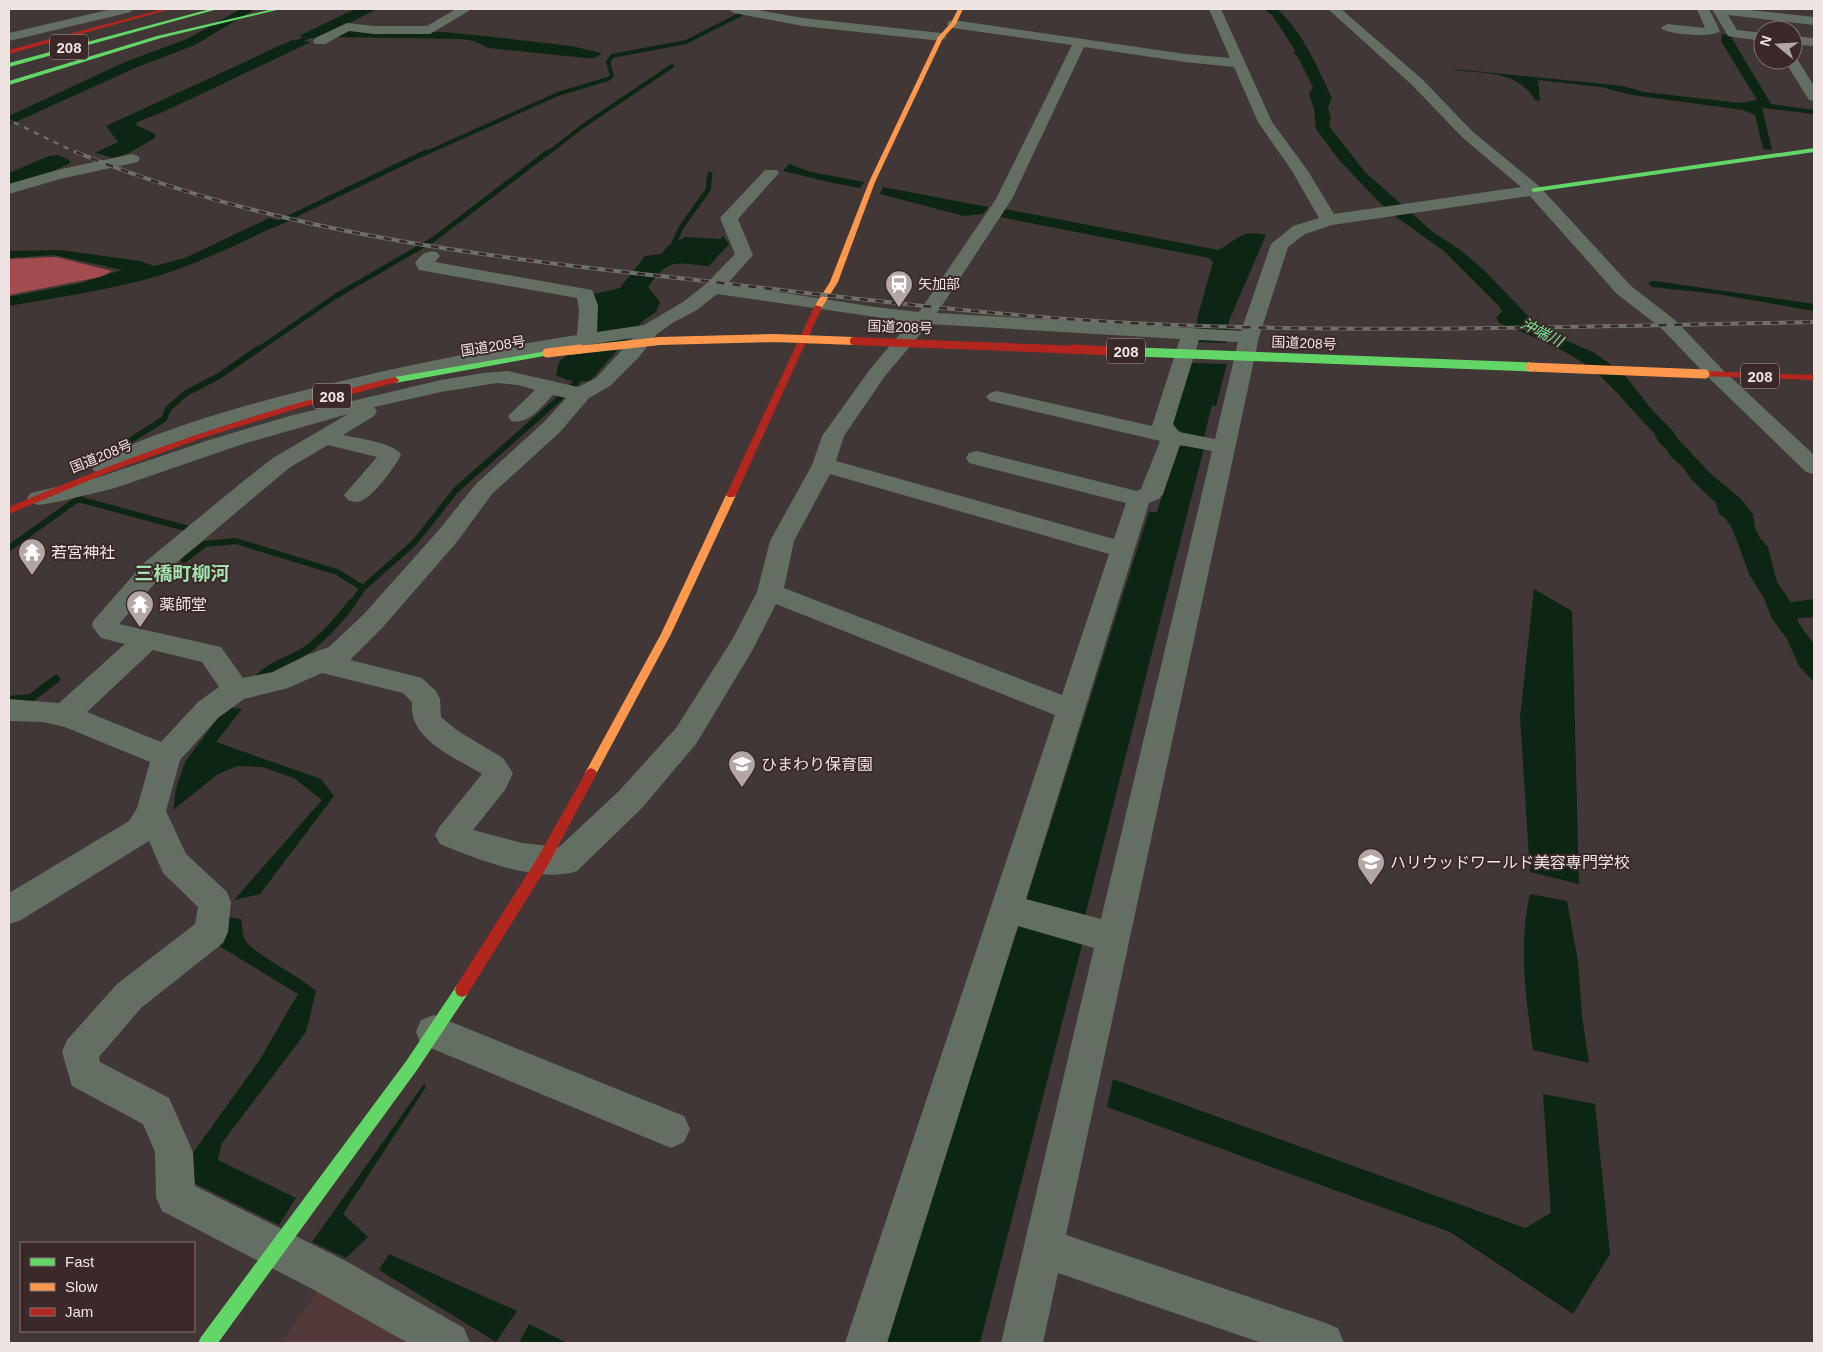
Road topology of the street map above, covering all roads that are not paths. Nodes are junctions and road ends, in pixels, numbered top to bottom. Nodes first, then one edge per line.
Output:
1 (127, 9) edge
2 (168, 9) edge
3 (205, 9) edge
4 (215, 9) edge
5 (278, 9) edge
6 (466, 9) edge
7 (960, 9) edge
8 (1215, 9) edge
9 (1334, 9) edge
10 (1348, 9) edge
11 (1703, 9) edge
12 (1719, 10) edge
13 (749, 11) edge
14 (1814, 21) edge
15 (953, 24) junction
16 (1667, 28) dead end
17 (1360, 31) junction
18 (1753, 35) edge
19 (9, 37) edge
20 (941, 37) junction
21 (320, 41) dead end
22 (1080, 42) junction
23 (9, 52) edge
24 (1238, 63) junction
25 (9, 64) edge
26 (1797, 70) edge
27 (9, 83) edge
28 (1814, 97) edge
29 (1814, 150) edge
30 (132, 159) dead end
31 (771, 173) dead end
32 (9, 188) edge
33 (1529, 191) junction
34 (1329, 220) junction
35 (431, 256) dead end
36 (713, 288) junction
37 (820, 305) junction
38 (924, 318) junction
39 (644, 331) junction
40 (1190, 334) junction
41 (1242, 337) junction
42 (581, 340) junction
43 (458, 372) junction
44 (1711, 374) junction
45 (1814, 378) edge
46 (541, 386) junction
47 (582, 394) junction
48 (997, 397) dead end
49 (372, 401) junction
50 (519, 416) dead end
51 (1172, 437) junction
52 (324, 438) junction
53 (1224, 447) junction
54 (977, 458) dead end
55 (823, 465) junction
56 (1814, 467) edge
57 (118, 472) junction
58 (356, 495) dead end
59 (35, 499) junction
60 (1139, 499) junction
61 (9, 511) edge
62 (1122, 550) junction
63 (770, 592) junction
64 (148, 639) junction
65 (317, 662) junction
66 (236, 690) junction
67 (9, 710) edge
68 (1071, 710) junction
69 (64, 716) junction
70 (168, 755) junction
71 (151, 811) junction
72 (543, 861) junction
73 (1008, 908) junction
74 (9, 910) edge
75 (1112, 938) junction
76 (434, 1032) junction
77 (671, 1129) dead end
78 (277, 1248) junction
79 (1044, 1248) junction
80 (207, 1343) edge
81 (449, 1343) edge
82 (866, 1343) edge
83 (1022, 1343) edge
84 (1322, 1343) edge

1 - 19 street
2 - 23 main road
3 - 25 main road, 208
4 - 25 main road, 208
5 - 27 main road
6 - 21 street
7 - 15 main road
8 - 24 street
9 - 17 street
10 - 17 street
11 - 16 street
12 - 14 street
12 - 18 street
13 - 20 street
15 - 20 main road
15 - 22 street
17 - 33 street
20 - 37 main road
22 - 24 street
22 - 38 street
24 - 34 street
26 - 28 street
29 - 33 main road
30 - 32 street
31 - 36 street
33 - 34 street
33 - 44 street
34 - 41 street
35 - 42 street
36 - 37 street
36 - 39 street
37 - 38 street
37 - 72 main road
38 - 40 street
38 - 55 street
39 - 42 street
39 - 47 street
40 - 41 street
40 - 51 street
41 - 53 street
42 - 43 street
43 - 44 main road, 国道208号 / 208, bridge
43 - 46 street
43 - 49 street
43 - 57 main road, 国道208号 / 208
43 - 59 street
44 - 45 main road, 国道208号 / 208
44 - 56 street
46 - 47 street
46 - 50 street
47 - 65 street
48 - 51 street
49 - 52 street
49 - 57 street
51 - 53 street
51 - 60 street
52 - 58 street
52 - 64 street
53 - 75 street
54 - 60 street
55 - 62 street
55 - 63 street
57 - 59 street
59 - 61 main road
60 - 62 street
62 - 68 street
63 - 68 street
63 - 72 street
64 - 66 street
64 - 69 street
65 - 66 street
65 - 72 street
66 - 70 street
67 - 69 street
68 - 73 street
69 - 70 street
70 - 71 street
71 - 74 street
71 - 78 street
72 - 76 main road
73 - 75 street
73 - 82 street
75 - 79 street
76 - 77 street
76 - 78 main road
78 - 80 main road
78 - 81 street
79 - 83 street
79 - 84 street

